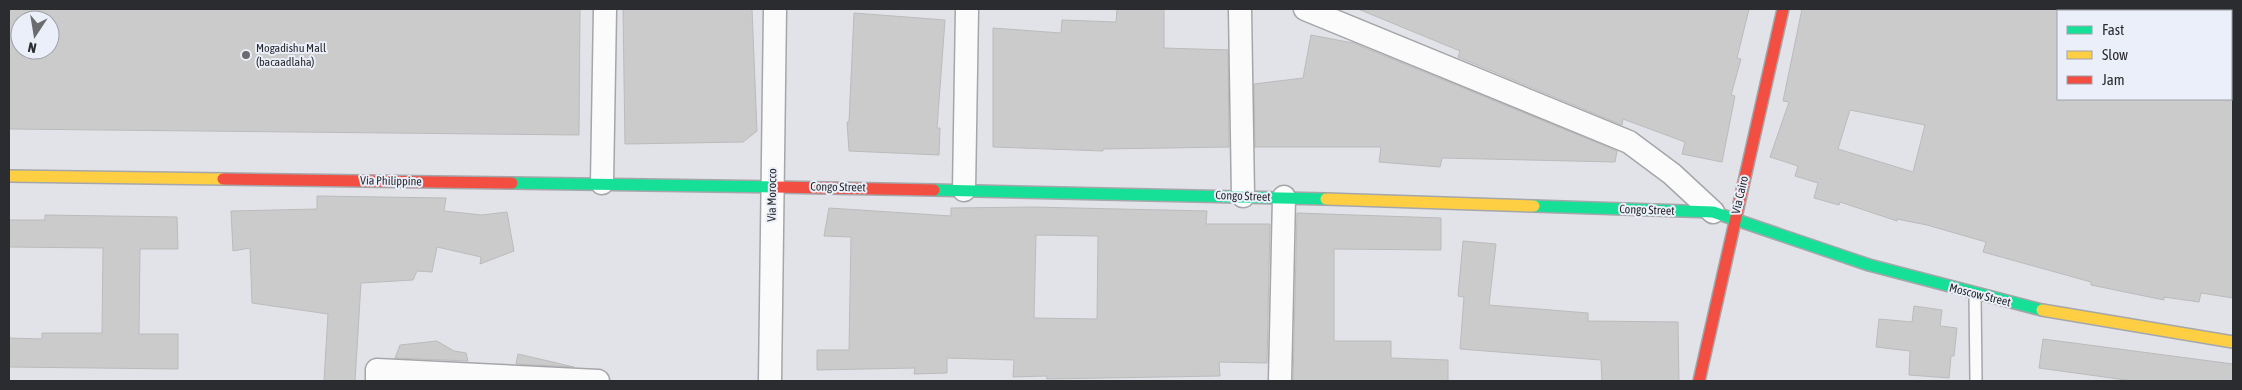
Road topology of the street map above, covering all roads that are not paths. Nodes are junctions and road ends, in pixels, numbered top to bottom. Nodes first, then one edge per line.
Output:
1 (605, 9) edge
2 (775, 9) edge
3 (967, 9) edge
4 (1240, 9) edge
5 (1305, 9) edge
6 (1783, 9) edge
7 (9, 176) edge
8 (602, 184) junction
9 (772, 186) junction
10 (964, 190) junction
11 (1243, 196) junction
12 (1284, 197) junction
13 (1713, 212) junction
14 (1734, 221) junction
15 (1975, 294) junction
16 (2233, 342) edge
17 (377, 381) edge
18 (598, 381) edge
19 (770, 381) edge
20 (1280, 381) edge
21 (1699, 381) edge
22 (1976, 381) edge

1 - 8 street
2 - 9 street, Via Morocco
3 - 10 street
4 - 11 street
5 - 13 street, Congo Street
6 - 14 main road, Via Cairo
7 - 8 main road, Via Philippine
8 - 9 main road, Via Philippine
9 - 10 main road, Congo Street
9 - 19 street, Via Morocco
10 - 11 main road, Congo Street
11 - 12 main road, Congo Street
12 - 13 main road, Congo Street
12 - 20 street
13 - 14 main road, Congo Street
14 - 15 main road, Moscow Street
14 - 21 main road, Via Cairo
15 - 16 main road, Moscow Street
15 - 22 lane
17 - 18 street

